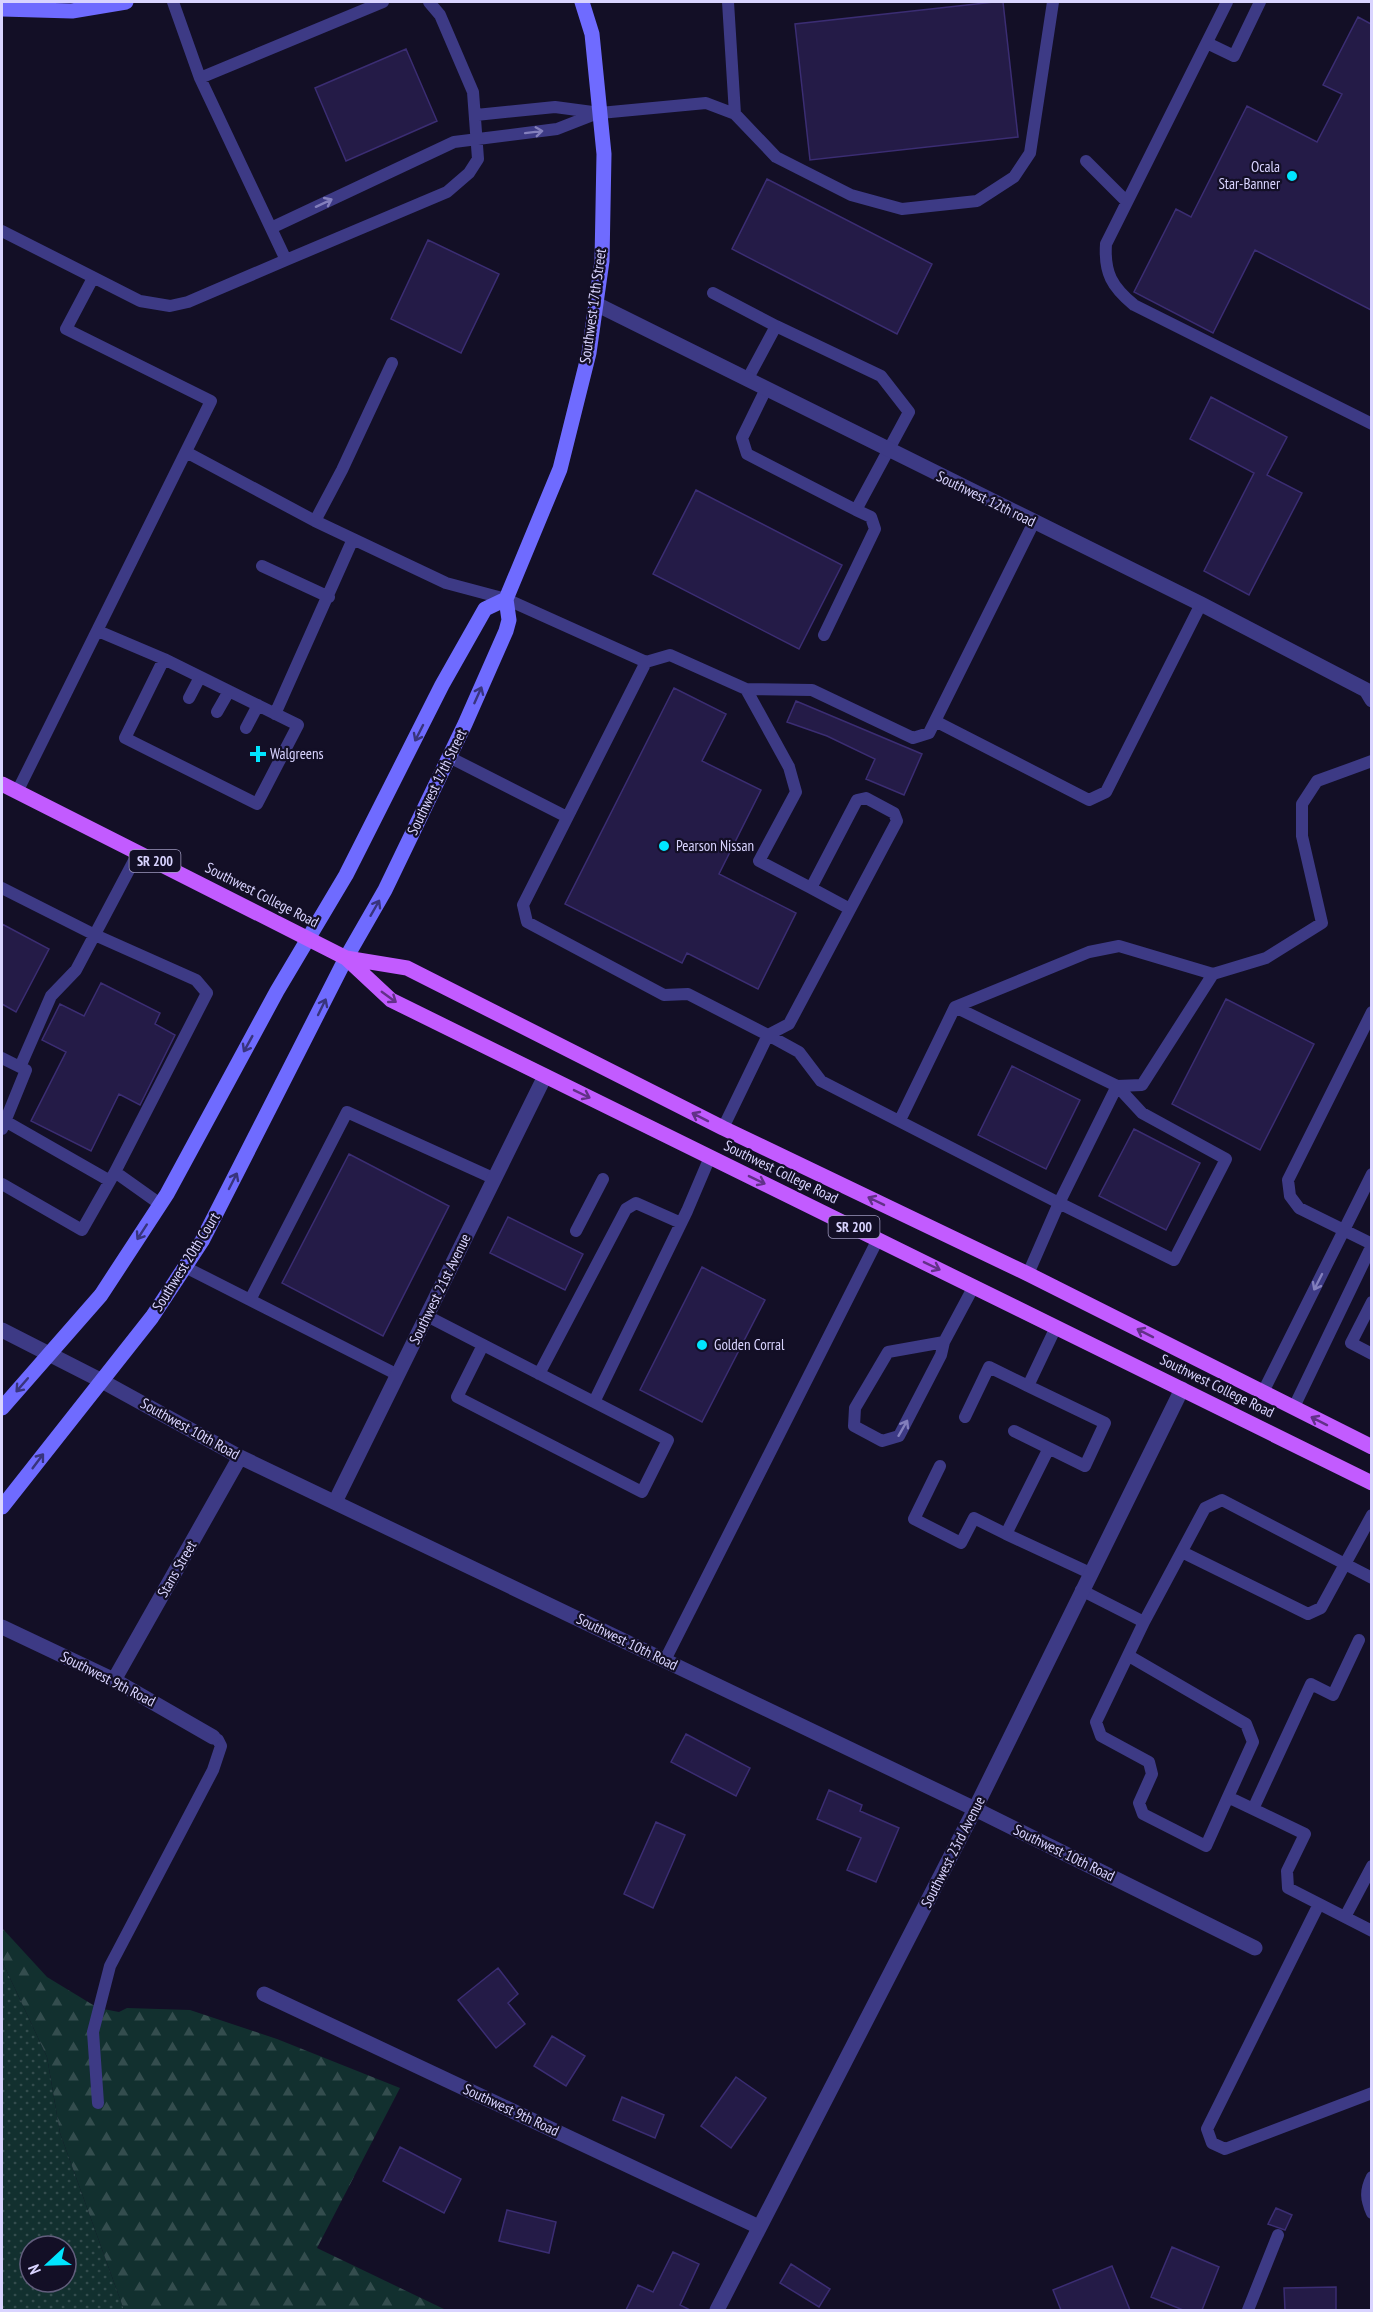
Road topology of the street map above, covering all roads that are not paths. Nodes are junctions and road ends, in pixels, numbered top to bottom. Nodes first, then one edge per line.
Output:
1 (126, 2) edge
2 (173, 2) edge
3 (383, 2) edge
4 (429, 2) edge
5 (582, 2) edge
6 (728, 2) edge
7 (1053, 2) edge
8 (1227, 2) edge
9 (1260, 2) edge
10 (2, 9) edge
11 (1207, 43) junction
12 (200, 78) junction
13 (600, 112) junction
14 (735, 114) junction
15 (476, 115) junction
16 (476, 138) junction
17 (1086, 161) dead end
18 (1127, 202) junction
19 (271, 228) junction
20 (2, 231) edge
21 (286, 260) junction
22 (93, 278) junction
23 (713, 293) dead end
24 (596, 304) junction
25 (776, 326) junction
26 (392, 363) dead end
27 (747, 380) junction
28 (765, 389) junction
29 (1371, 424) edge
30 (889, 450) junction
31 (186, 452) junction
32 (856, 510) junction
33 (315, 521) junction
34 (1034, 522) junction
35 (353, 539) junction
36 (262, 566) dead end
37 (329, 597) junction
38 (506, 599) junction
39 (1201, 604) junction
40 (98, 631) junction
41 (824, 635) dead end
42 (164, 659) junction
43 (646, 662) junction
44 (200, 677) junction
45 (746, 689) junction
46 (229, 691) junction
47 (189, 698) dead end
48 (1371, 700) edge
49 (258, 705) junction
50 (217, 712) dead end
51 (275, 714) junction
52 (935, 721) junction
53 (246, 728) dead end
54 (449, 757) junction
55 (1371, 761) edge
56 (2, 784) edge
57 (17, 792) junction
58 (567, 818) junction
59 (138, 853) junction
60 (2, 888) edge
61 (811, 888) junction
62 (850, 909) junction
63 (94, 935) junction
64 (308, 938) junction
65 (346, 958) junction
66 (1213, 974) junction
67 (955, 1008) junction
68 (1370, 1021) edge
69 (768, 1035) junction
70 (2, 1058) edge
71 (20, 1067) junction
72 (545, 1076) junction
73 (1117, 1086) junction
74 (900, 1120) junction
75 (3, 1125) edge
76 (723, 1128) junction
77 (710, 1157) junction
78 (1371, 1174) edge
79 (113, 1176) junction
80 (495, 1179) junction
81 (603, 1179) dead end
82 (2, 1184) edge
83 (1059, 1203) junction
84 (160, 1204) junction
85 (681, 1222) junction
86 (1344, 1230) junction
87 (576, 1231) dead end
88 (878, 1239) junction
89 (1371, 1245) edge
90 (185, 1267) junction
91 (1028, 1274) junction
92 (974, 1286) junction
93 (250, 1300) junction
94 (1371, 1302) edge
95 (427, 1316) junction
96 (1056, 1327) junction
97 (2, 1330) edge
98 (944, 1342) junction
99 (483, 1345) junction
100 (48, 1354) junction
101 (1371, 1354) edge
102 (538, 1374) junction
103 (398, 1375) junction
104 (100, 1380) junction
105 (1028, 1386) junction
106 (1182, 1389) junction
107 (1263, 1392) junction
108 (594, 1402) junction
109 (1294, 1407) junction
110 (2, 1408) edge
111 (966, 1417) dead end
112 (1014, 1431) dead end
113 (1371, 1447) edge
114 (1049, 1448) junction
115 (240, 1458) junction
116 (940, 1466) dead end
117 (1371, 1483) edge
118 (335, 1502) junction
119 (2, 1507) edge
120 (1371, 1515) edge
121 (1006, 1534) junction
122 (1182, 1552) junction
123 (1345, 1564) junction
124 (1089, 1573) junction
125 (1371, 1578) edge
126 (1081, 1590) junction
127 (1144, 1622) junction
128 (2, 1627) edge
129 (1359, 1640) dead end
130 (1129, 1656) junction
131 (665, 1660) junction
132 (114, 1680) junction
133 (213, 1737) joint
134 (1228, 1797) junction
135 (975, 1809) junction
136 (1253, 1809) junction
137 (1370, 1871) edge
138 (1319, 1904) junction
139 (1345, 1917) junction
140 (1371, 1931) edge
141 (1255, 1948) dead end
142 (264, 1994) dead end
143 (1371, 2093) edge
144 (98, 2103) dead end
145 (1371, 2177) edge
146 (1371, 2213) edge
147 (759, 2227) junction
148 (1278, 2235) dead end
149 (717, 2310) edge
150 (1248, 2310) edge

1 - 10 main road
2 - 12 lane
3 - 12 lane
4 - 15 lane
5 - 13 main road, Southwest 17th Street
6 - 14 lane
7 - 14 lane
8 - 11 lane
9 - 11 lane
11 - 18 lane
12 - 19 lane
13 - 14 lane
13 - 15 lane
16 -> 13 lane
13 - 24 main road, Southwest 17th Street
15 - 16 lane
19 -> 16 lane
16 - 21 lane
17 - 18 lane
18 - 29 lane
19 - 21 lane
20 - 22 lane
21 - 22 lane
22 - 31 lane
23 - 25 lane
24 - 27 street, Southwest 12th road
24 - 38 main road, Southwest 17th Street
25 - 27 lane
25 - 30 lane
26 - 33 lane
27 - 28 street, Southwest 12th road
28 - 30 street, Southwest 12th road
28 - 32 lane
30 - 32 lane
30 - 34 street, Southwest 12th road
31 - 33 lane
31 - 40 lane
32 - 41 lane
33 - 35 lane
34 - 39 street, Southwest 12th road
34 - 52 lane
35 - 37 lane
35 - 38 lane
36 - 37 lane
37 - 51 lane
38 - 43 lane
54 -> 38 main road, Southwest 17th Street
38 -> 64 main road
39 - 48 street, Southwest 12th road
39 - 52 lane
40 - 42 lane
40 - 57 lane
42 - 44 lane
42 - 51 lane
43 - 45 lane
43 - 58 lane
44 - 46 lane
44 - 47 lane
45 - 52 lane
45 - 61 lane
46 - 49 lane
46 - 50 lane
49 - 51 lane
49 - 53 lane
54 - 58 lane
65 -> 54 main road, Southwest 17th Street
55 - 66 lane
56 - 57 main road, Southwest College Road / SR 200
57 - 59 main road, Southwest College Road / SR 200
58 - 69 lane
59 - 63 lane
59 - 64 main road, Southwest College Road / SR 200
60 - 63 lane
61 - 62 lane
61 - 62 lane
62 - 69 lane
63 - 71 lane
63 - 79 lane
64 - 65 main road, Southwest College Road / SR 200
64 -> 84 main road
65 -> 72 main road, Southwest College Road / SR 200
76 -> 65 main road, Southwest College Road / SR 200
90 -> 65 main road, Southwest 20th Court
66 - 67 lane
66 - 73 lane
67 - 73 lane
67 - 74 lane
68 - 86 lane
69 - 74 lane
69 - 76 lane
70 - 71 lane
71 - 75 lane
72 -> 77 main road, Southwest College Road / SR 200
72 - 80 street, Southwest 21st Avenue
73 - 83 lane
73 - 83 lane
74 - 83 lane
75 - 79 lane
91 -> 76 main road, Southwest College Road / SR 200
77 - 85 lane
77 -> 88 main road, Southwest College Road / SR 200
78 - 86 lane
79 - 82 lane
79 - 84 lane
80 - 93 lane
80 - 95 street, Southwest 21st Avenue
81 - 87 lane
83 - 91 lane
84 -> 100 main road
85 - 102 lane
85 - 108 lane
86 - 89 lane
86 -> 107 lane
88 -> 92 main road, Southwest College Road / SR 200
88 - 131 lane
89 - 109 lane
90 - 93 lane
90 - 104 main road, Southwest 20th Court
107 -> 91 main road, Southwest College Road / SR 200
92 - 96 main road, Southwest College Road / SR 200
92 - 98 lane
93 - 103 lane
94 - 101 lane
95 - 99 lane
95 - 103 street, Southwest 21st Avenue
96 - 105 lane
96 - 106 main road, Southwest College Road / SR 200
97 - 100 street, Southwest 10th Road
98 -> 98 lane
99 - 102 lane
99 - 108 lane
100 - 104 street, Southwest 10th Road
100 -> 110 main road
102 - 108 lane
103 - 118 street, Southwest 21st Avenue
104 - 115 street, Southwest 10th Road
119 -> 104 main road, Southwest 20th Court
105 - 111 lane
105 - 114 lane
106 - 117 main road, Southwest College Road / SR 200
106 - 124 street, Southwest 23rd Avenue
107 - 109 main road, Southwest College Road / SR 200
113 -> 109 main road, Southwest College Road / SR 200
112 - 114 lane
114 - 121 lane
115 - 118 street, Southwest 10th Road
115 - 132 street, Stans Street
116 - 121 lane
118 - 131 street, Southwest 10th Road
120 - 123 lane
121 - 124 lane
122 - 123 lane
122 - 123 lane
122 - 127 lane
123 - 125 lane
124 - 126 street, Southwest 23rd Avenue
126 - 127 lane
126 - 135 street, Southwest 23rd Avenue
127 - 130 lane
128 - 132 street, Southwest 9th Road
129 - 136 lane
130 - 134 lane
130 - 134 lane
131 - 135 street, Southwest 10th Road
132 - 133 street, Southwest 9th Road
133 - 144 lane
134 - 136 lane
135 - 141 street, Southwest 10th Road
135 - 147 street, Southwest 23rd Avenue
136 - 138 lane
137 - 139 lane
138 - 139 lane
138 - 143 lane
139 - 140 lane
142 - 147 street, Southwest 9th Road
145 - 146 lane
147 - 149 street, Southwest 23rd Avenue
148 - 150 lane

